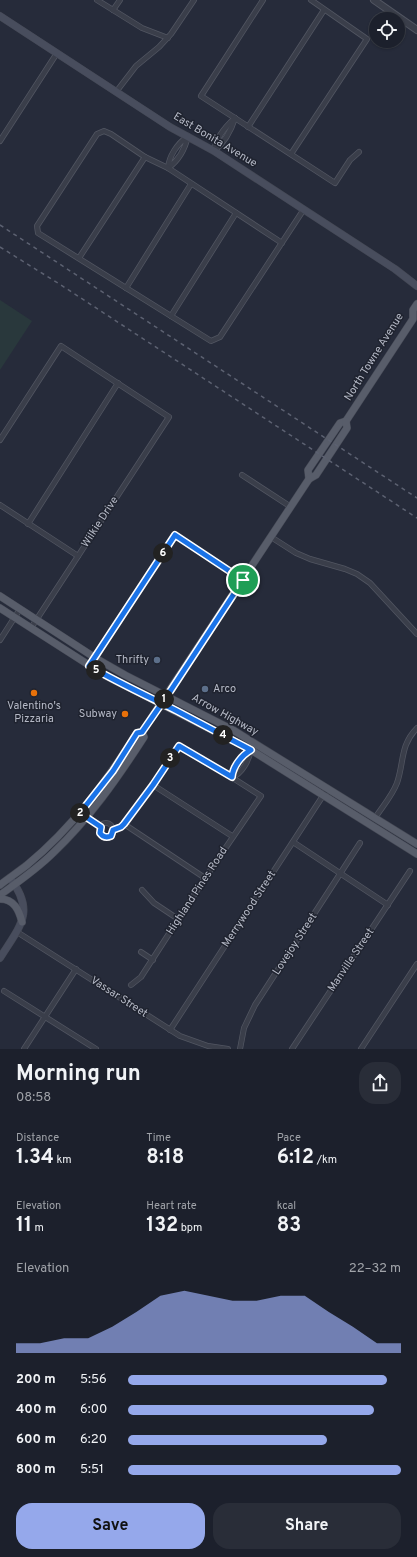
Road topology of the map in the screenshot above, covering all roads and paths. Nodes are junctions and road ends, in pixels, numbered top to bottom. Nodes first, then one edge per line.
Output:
1 (97, 0) edge
2 (120, 0) edge
3 (194, 0) edge
4 (263, 0) edge
5 (312, 0) edge
6 (378, 1) edge
7 (113, 10) junction
8 (324, 10) junction
9 (0, 16) edge
10 (417, 30) edge
11 (168, 38) junction
12 (57, 53) junction
13 (116, 92) junction
14 (235, 118) junction
15 (248, 127) junction
16 (188, 136) junction
17 (0, 141) edge
18 (214, 151) junction
19 (359, 152) dead end
20 (291, 154) junction
21 (145, 157) junction
22 (168, 168) junction
23 (191, 184) junction
24 (304, 209) junction
25 (236, 213) junction
26 (282, 243) junction
27 (80, 258) junction
28 (417, 286) edge
29 (126, 288) junction
30 (417, 304) edge
31 (171, 316) junction
32 (415, 318) edge
33 (118, 383) junction
34 (0, 440) edge
35 (242, 475) dead end
36 (0, 505) edge
37 (291, 507) junction
38 (28, 524) junction
39 (271, 537) junction
40 (78, 556) junction
41 (243, 580) junction
42 (0, 596) edge
43 (0, 608) edge
44 (20, 609) junction
45 (15, 617) junction
46 (36, 620) junction
47 (31, 628) junction
48 (417, 634) edge
49 (0, 640) edge
50 (94, 657) junction
51 (89, 666) junction
52 (167, 696) junction
53 (162, 703) junction
54 (417, 728) edge
55 (142, 732) junction
56 (251, 750) junction
57 (232, 777) junction
58 (153, 785) junction
59 (328, 788) junction
60 (323, 796) junction
61 (80, 813) junction
62 (87, 817) junction
63 (375, 818) junction
64 (124, 824) junction
65 (101, 827) junction
66 (113, 830) junction
67 (232, 836) junction
68 (293, 842) junction
69 (360, 843) dead end
70 (417, 844) edge
71 (417, 854) edge
72 (410, 871) dead end
73 (340, 874) junction
74 (10, 878) junction
75 (205, 878) junction
76 (15, 884) junction
77 (0, 885) edge
78 (142, 890) dead end
79 (0, 895) edge
80 (0, 899) edge
81 (388, 905) junction
82 (178, 919) junction
83 (22, 922) junction
84 (16, 932) junction
85 (141, 952) dead end
86 (0, 958) edge
87 (153, 960) junction
88 (417, 964) edge
89 (76, 969) junction
90 (131, 985) dead end
91 (4, 991) dead end
92 (46, 1017) junction
93 (170, 1030) junction
94 (24, 1049) edge
95 (96, 1049) edge
96 (228, 1049) edge
97 (240, 1049) edge
98 (292, 1049) edge
99 (362, 1049) edge

1 - 7 street
2 - 7 street
3 - 11 street
4 - 14 street
5 - 8 street
6 - 10 street
7 - 11 street
8 - 15 street
8 - 20 street
9 - 12 main road, East Bonita Avenue
11 - 13 street
12 - 13 main road, East Bonita Avenue
12 - 17 street
13 - 16 main road, East Bonita Avenue
14 - 15 street
14 - 18 street
15 - 20 street
16 - 18 main road, East Bonita Avenue
16 - 22 street
18 - 24 main road, East Bonita Avenue
19 - 20 street
21 - 22 street
21 - 27 street
21 - 27 street
22 - 23 street
23 - 25 street
23 - 29 street
24 - 26 street
24 - 28 main road, East Bonita Avenue
25 - 26 street
25 - 31 street
26 - 31 street
27 - 29 street
29 - 31 street
30 - 32 main road, North Towne Avenue
32 - 37 main road, North Towne Avenue
33 - 34 street
33 - 38 street
33 - 40 street, Wilkie Drive
35 - 37 street
36 - 38 street
37 - 39 main road, North Towne Avenue
38 - 40 street
39 - 41 main road, North Towne Avenue
39 - 48 street
40 - 46 street, Wilkie Drive
41 - 50 street
41 - 52 main road, North Towne Avenue
42 - 44 main road, Arrow Highway
43 - 45 main road, Arrow Highway
44 - 45 street
44 - 46 main road, Arrow Highway
45 - 47 main road, Arrow Highway
45 - 49 street
46 - 47 street, Wilkie Drive
46 - 50 main road, Arrow Highway
47 - 51 main road, Arrow Highway
50 - 51 street
50 - 52 main road, Arrow Highway
51 - 53 main road, Arrow Highway
52 - 53 main road, North Towne Avenue
52 - 59 main road, Arrow Highway
53 - 55 main road, North Towne Avenue
53 - 56 main road, Arrow Highway
54 - 63 street
55 - 61 main road, North Towne Avenue
55 - 62 main road, North Towne Avenue
56 - 57 street
56 - 60 main road, Arrow Highway
57 - 58 street
57 - 67 street, Highland Pines Road
58 - 64 street
58 - 67 street
59 - 60 street, Merrywood Street
59 - 63 main road, Arrow Highway
60 - 68 street, Merrywood Street
60 - 71 main road, Arrow Highway
61 - 62 street
61 - 74 main road, North Towne Avenue
62 - 65 street
62 - 76 main road, North Towne Avenue
63 - 70 main road, Arrow Highway
64 - 66 street
64 - 75 street
65 - 66 street
65 - 66 street
67 - 75 street, Highland Pines Road
68 - 73 street
68 - 93 street, Merrywood Street
69 - 73 street, Lovejoy Street
72 - 81 street, Manville Street
73 - 81 street
73 - 97 street, Lovejoy Street
74 - 76 main road
74 - 77 main road, North Towne Avenue
75 - 82 street, Highland Pines Road
76 - 79 main road, North Towne Avenue
76 - 83 main road
78 - 82 street
80 - 83 main road
81 - 98 street, Manville Street
82 - 87 street, Highland Pines Road
83 - 84 main road
84 - 86 main road
84 - 89 street, Vassar Street
85 - 87 street
87 - 90 street, Highland Pines Road
88 - 99 street
89 - 92 street
89 - 93 street, Vassar Street
91 - 92 street
92 - 94 street
92 - 95 street
93 - 96 street, Vassar Street

